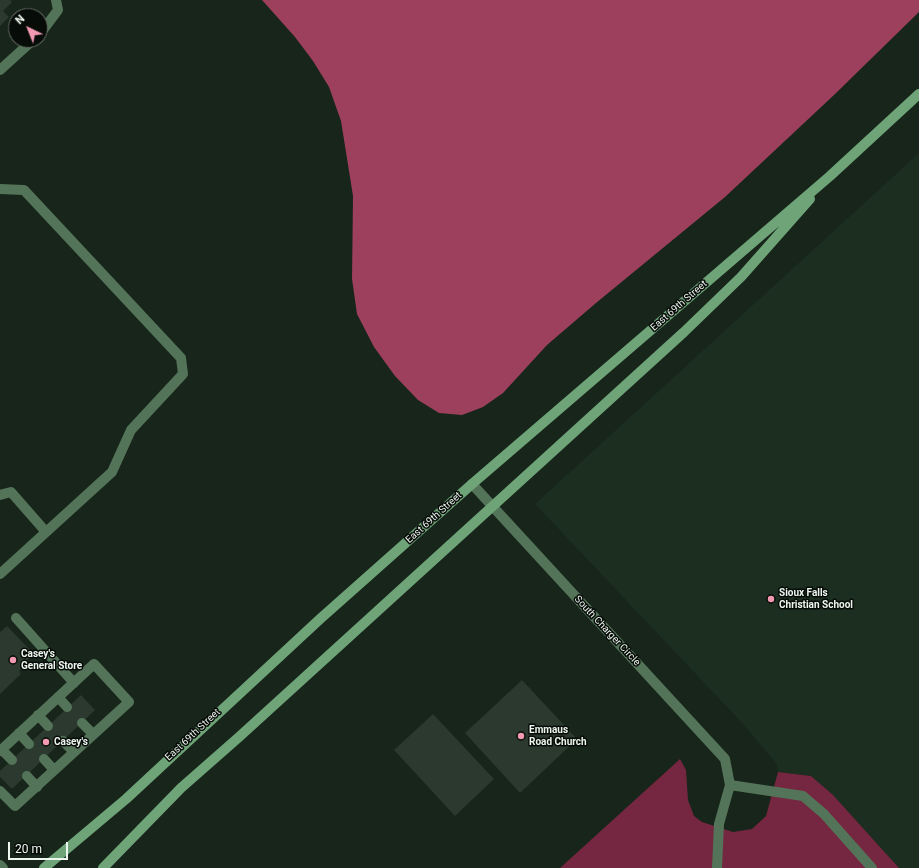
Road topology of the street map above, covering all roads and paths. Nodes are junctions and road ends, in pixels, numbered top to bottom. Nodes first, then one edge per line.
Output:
1 (56, 0) edge
2 (48, 23) edge
3 (24, 48) edge
4 (0, 70) edge
5 (919, 94) edge
6 (830, 176) junction
7 (0, 189) edge
8 (472, 484) junction
9 (0, 495) edge
10 (492, 506) junction
11 (46, 532) junction
12 (0, 574) edge
13 (16, 618) dead end
14 (74, 683) junction
15 (58, 698) junction
16 (67, 707) dead end
17 (38, 716) junction
18 (82, 723) dead end
19 (48, 726) dead end
20 (19, 733) junction
21 (93, 734) junction
22 (64, 741) dead end
23 (29, 744) dead end
24 (1, 750) edge
25 (74, 752) junction
26 (44, 759) dead end
27 (12, 760) dead end
28 (54, 770) junction
29 (27, 776) dead end
30 (730, 785) junction
31 (38, 787) junction
32 (0, 791) edge
33 (0, 865) edge
34 (3, 868) edge
35 (44, 868) edge
36 (103, 868) edge
37 (717, 868) edge
38 (872, 868) edge

1 - 2 street
3 - 4 street
5 - 6 main road, East 69th Street
6 - 8 main road, East 69th Street
6 - 10 main road, East 69th Street
7 - 11 street
8 - 10 street, South Charger Circle
8 - 35 main road, East 69th Street
9 - 11 street
10 - 30 street, South Charger Circle
10 - 36 main road, East 69th Street
11 - 12 street
13 - 14 street
14 - 15 street
14 - 21 street
15 - 16 street
15 - 17 street
17 - 19 street
17 - 20 street
18 - 21 street
20 - 23 street
20 - 24 street
21 - 25 street
22 - 25 street
24 - 27 street
25 - 28 street
26 - 28 street
28 - 31 street
29 - 31 street
30 - 37 street
30 - 38 street
31 - 32 street
33 - 34 street

